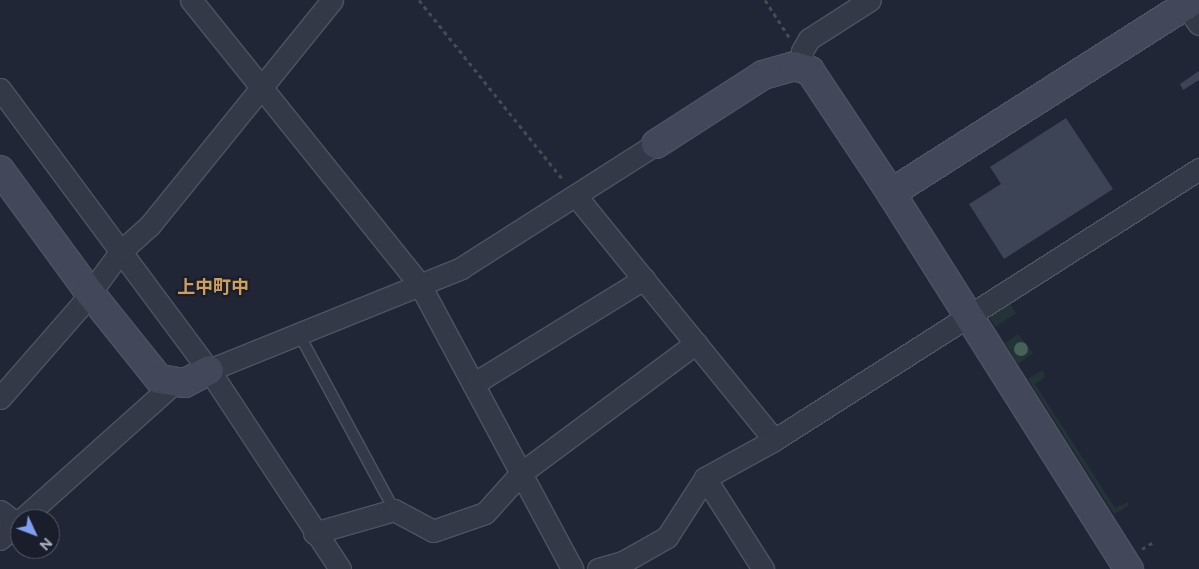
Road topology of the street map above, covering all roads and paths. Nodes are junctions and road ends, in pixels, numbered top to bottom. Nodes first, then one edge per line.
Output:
1 (191, 0) edge
2 (332, 0) edge
3 (419, 0) edge
4 (765, 0) edge
5 (870, 0) edge
6 (1190, 8) edge
7 (797, 67) junction
8 (0, 89) edge
9 (263, 89) junction
10 (656, 144) joint
11 (1199, 169) edge
12 (0, 170) edge
13 (891, 193) junction
14 (576, 196) junction
15 (120, 252) junction
16 (644, 279) junction
17 (420, 285) junction
18 (90, 293) junction
19 (968, 315) junction
20 (299, 334) junction
21 (696, 343) junction
22 (209, 370) junction
23 (174, 383) junction
24 (473, 384) junction
25 (0, 398) edge
26 (774, 440) junction
27 (521, 473) junction
28 (705, 478) junction
29 (33, 509) edge
30 (394, 510) junction
31 (10, 530) edge
32 (314, 533) junction
33 (0, 539) edge
34 (340, 569) edge
35 (572, 569) edge
36 (598, 569) edge
37 (763, 569) edge
38 (1130, 569) edge

1 - 9 street
2 - 9 street
3 - 14 path
4 - 7 path
5 - 7 street
6 - 13 street
7 - 10 street
7 - 13 street
8 - 15 street
9 - 15 street
9 - 17 street
10 - 14 street
11 - 19 street
12 - 18 street
13 - 19 street
14 - 16 street
14 - 17 street
15 - 18 street
15 - 22 street
16 - 21 street
16 - 24 street
17 - 20 street
17 - 24 street
18 - 23 street
18 - 25 street
19 - 26 street
19 - 38 street
20 - 22 street
20 - 30 lane
21 - 26 street
21 - 27 street
22 - 23 street
22 - 32 street
23 - 29 street
24 - 27 street
26 - 28 street
27 - 30 street
27 - 35 street
28 - 36 street
28 - 37 street
30 - 32 street
31 - 33 street
32 - 34 street

